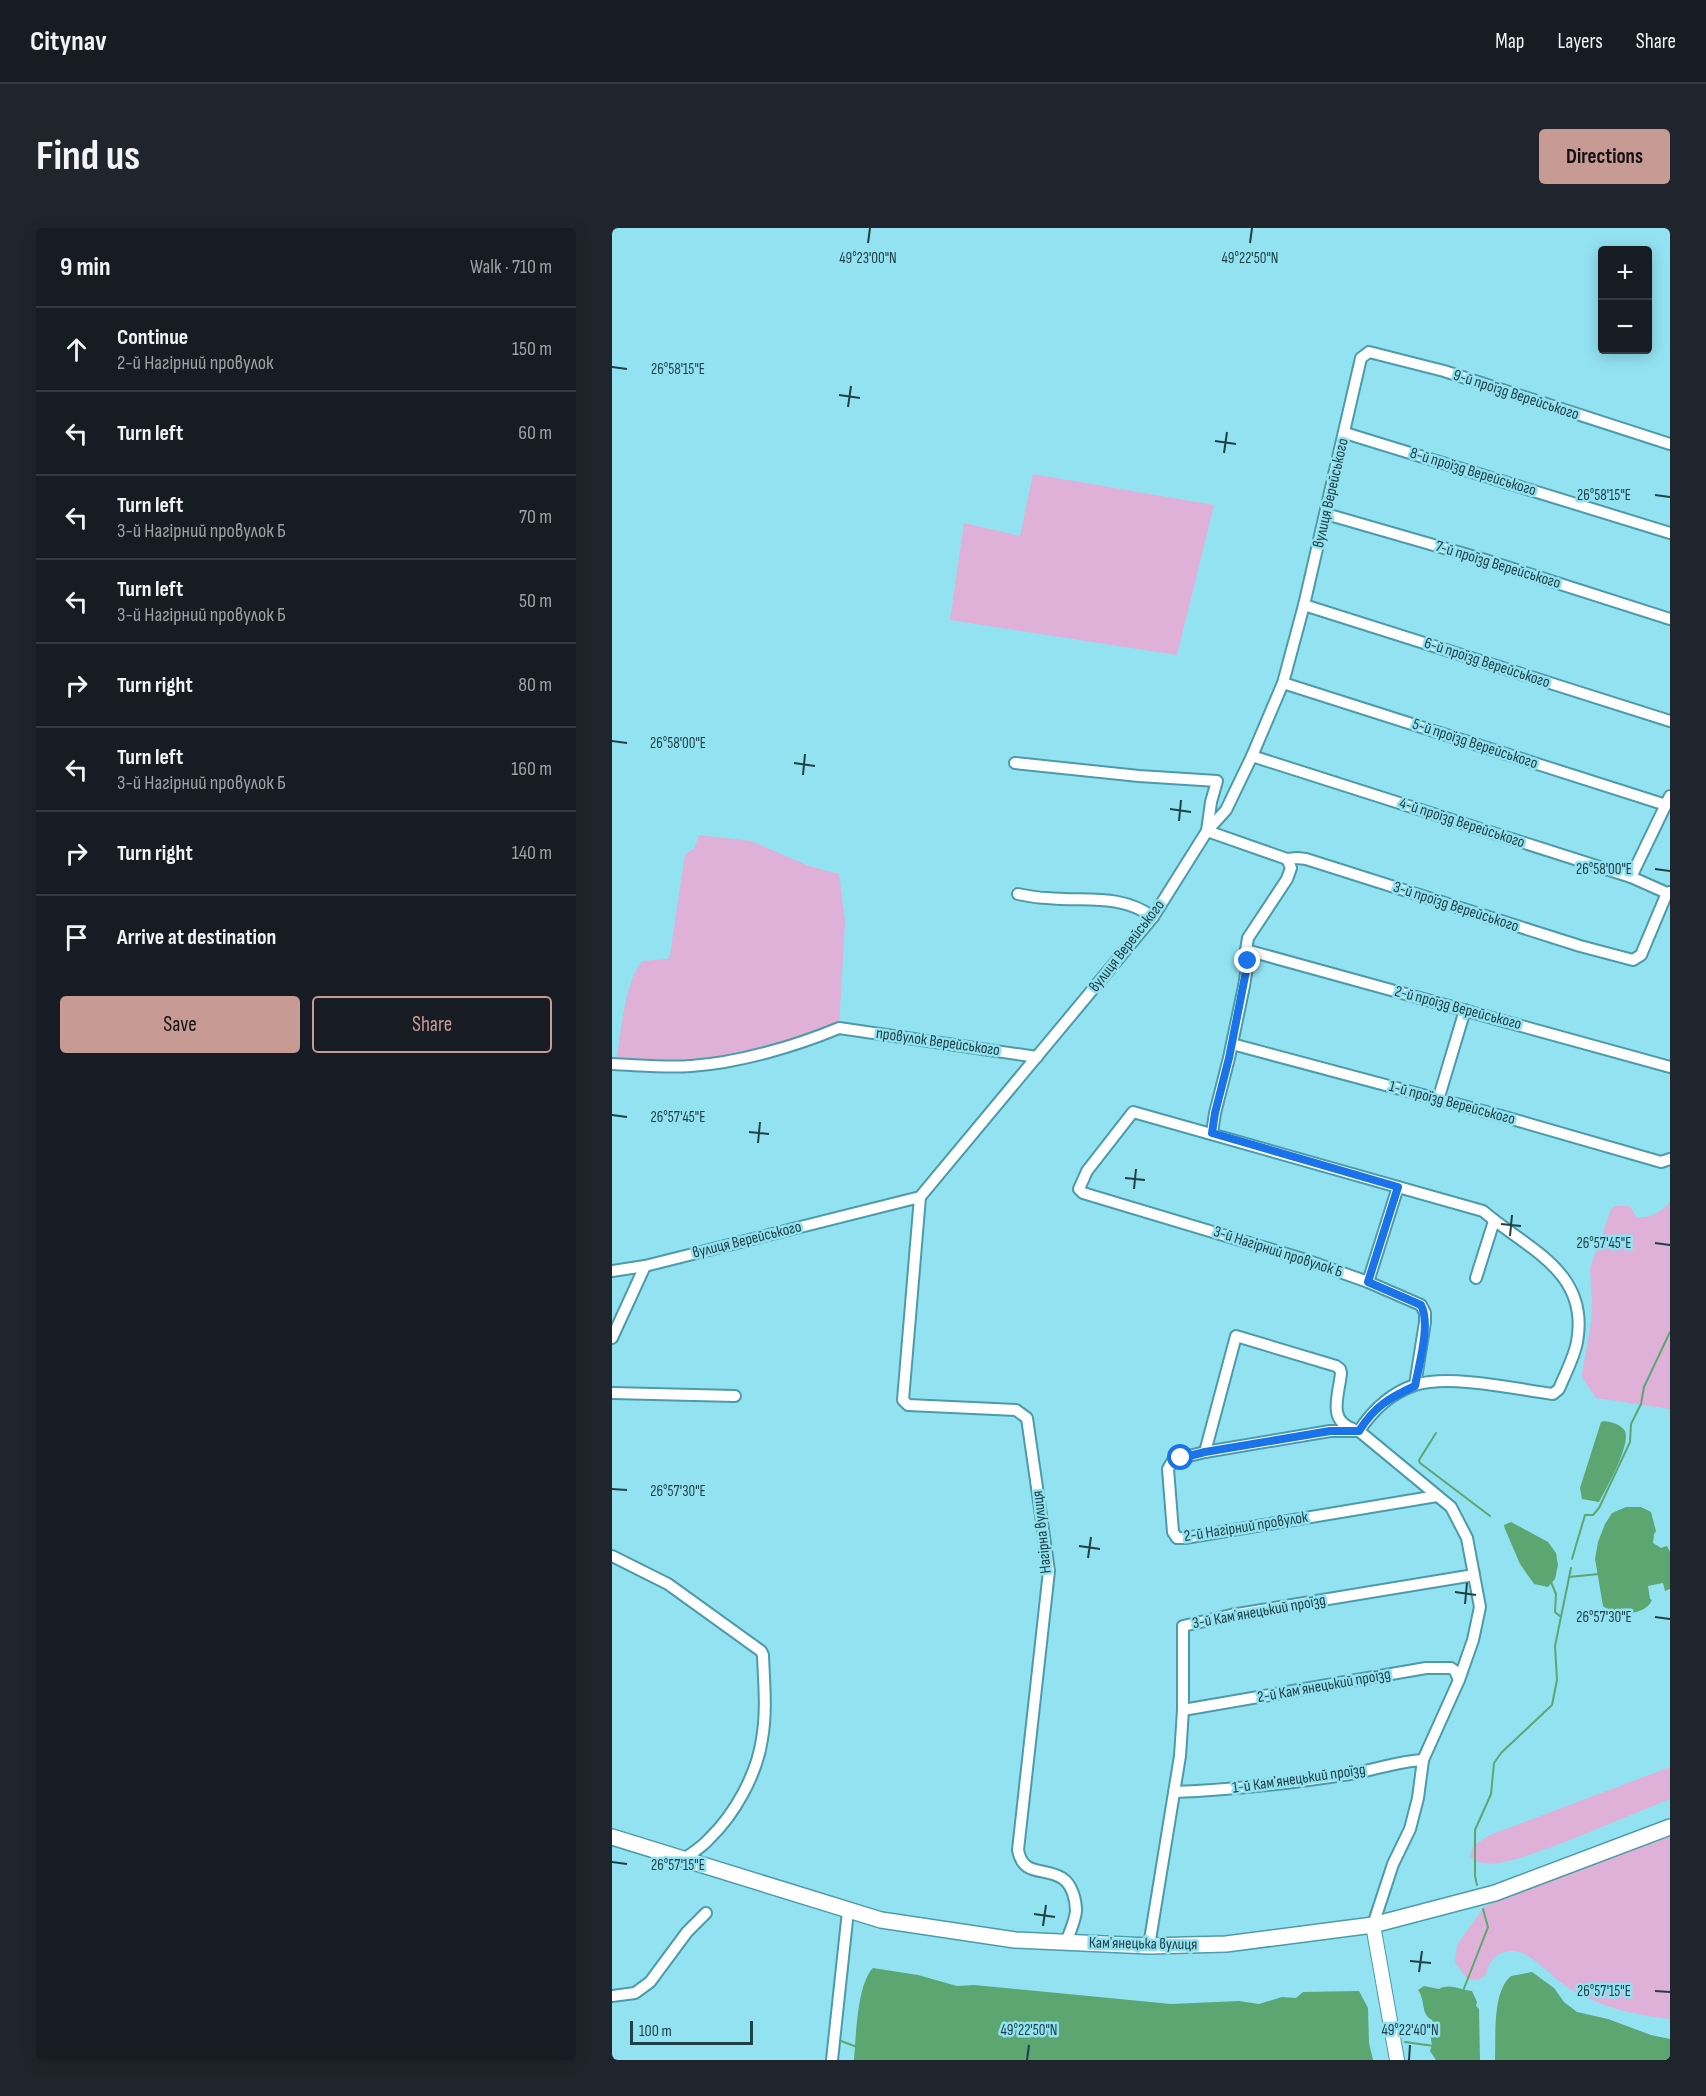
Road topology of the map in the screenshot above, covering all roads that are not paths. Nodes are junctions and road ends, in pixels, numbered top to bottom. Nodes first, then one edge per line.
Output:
1 (1362, 358) joint
2 (1345, 433) junction
3 (1670, 444) edge
4 (1326, 514) junction
5 (1670, 533) edge
6 (1304, 604) junction
7 (1670, 619) edge
8 (1283, 683) junction
9 (1670, 721) edge
10 (1252, 756) junction
11 (1016, 763) dead end
12 (1668, 801) edge
13 (1208, 831) junction
14 (1287, 859) junction
15 (1631, 877) junction
16 (1668, 892) edge
17 (1018, 894) dead end
18 (1153, 916) junction
19 (1246, 950) junction
20 (1465, 1010) junction
21 (1232, 1044) junction
22 (1037, 1057) junction
23 (612, 1064) edge
24 (1670, 1067) edge
25 (1438, 1100) junction
26 (1212, 1133) junction
27 (1670, 1159) edge
28 (1398, 1187) junction
29 (920, 1197) junction
30 (1494, 1221) junction
31 (645, 1266) junction
32 (612, 1271) edge
33 (1476, 1278) dead end
34 (1368, 1282) junction
35 (612, 1338) edge
36 (1415, 1386) junction
37 (612, 1393) edge
38 (735, 1396) dead end
39 (1341, 1424) junction
40 (1330, 1431) junction
41 (1359, 1431) junction
42 (1205, 1452) junction
43 (1437, 1496) junction
44 (612, 1556) edge
45 (1474, 1575) junction
46 (1459, 1680) junction
47 (1183, 1710) junction
48 (1423, 1760) junction
49 (1174, 1792) junction
50 (1670, 1827) edge
51 (612, 1837) edge
52 (684, 1859) junction
53 (848, 1911) junction
54 (706, 1913) dead end
55 (1373, 1925) junction
56 (1066, 1943) junction
57 (1149, 1946) junction
58 (612, 1996) edge
59 (832, 2060) edge
60 (1397, 2060) edge

1 - 2 street, вулиця Верейського
1 - 3 street, 9-й проїзд Верейського
2 - 4 street, вулиця Верейського
2 - 5 street, 8-й проїзд Верейського
4 - 6 street, вулиця Верейського
4 - 7 street, 7-й проїзд Верейського
6 - 8 street, вулиця Верейського
6 - 9 street, 6-й проїзд Верейського
8 - 10 street, вулиця Верейського
8 - 12 street, 5-й проїзд Верейського
10 - 13 street, вулиця Верейського
10 - 15 street, 4-й проїзд Верейського
11 - 13 street
12 - 15 street
13 - 14 street, 3-й проїзд Верейського
13 - 18 street, вулиця Верейського
14 - 16 street, 3-й проїзд Верейського
14 - 19 street
15 - 16 street, 4-й проїзд Верейського
17 - 18 street
18 - 22 street, вулиця Верейського
19 - 20 street, 2-й проїзд Верейського
19 - 21 street
20 - 24 street, 2-й проїзд Верейського
20 - 25 street
21 - 25 street, 1-й проїзд Верейського
21 - 26 street
22 - 23 street, провулок Верейського
22 - 29 street, вулиця Верейського
25 - 27 street, 1-й проїзд Верейського
26 - 28 street, 3-й Нагірний провулок Б
26 - 34 street, 3-й Нагірний провулок Б
28 - 30 street, 3-й Нагірний провулок Б
28 - 34 street
29 - 31 street, вулиця Верейського
29 - 56 street, Нагірна вулиця
30 - 33 street
30 - 36 street, 3-й Нагірний провулок Б
31 - 32 street, вулиця Верейського
31 - 35 street
34 - 36 street, 3-й Нагірний провулок Б
36 - 41 street
37 - 38 street
39 - 40 street
39 - 41 street
39 - 42 street
40 - 41 street, 2-й Нагірний провулок
40 - 42 street, 2-й Нагірний провулок
41 - 43 street
42 - 43 street, 2-й Нагірний провулок
43 - 45 street
44 - 52 street
45 - 46 street
45 - 47 street, 3-й Камʼянецький проїзд
46 - 47 street, 2-й Камʼянецький проїзд
46 - 48 street
47 - 49 street, 3-й Камʼянецький проїзд
48 - 49 street, 1-й Камʼянецький проїзд
48 - 55 street
49 - 57 street, 3-й Камʼянецький проїзд
50 - 55 main road, Камʼянецька вулиця
51 - 52 main road, Камʼянецька вулиця
52 - 53 main road, Камʼянецька вулиця
53 - 56 main road, Камʼянецька вулиця
53 - 59 street
54 - 58 street
55 - 57 main road, Камʼянецька вулиця
55 - 60 street
56 - 57 main road, Камʼянецька вулиця

